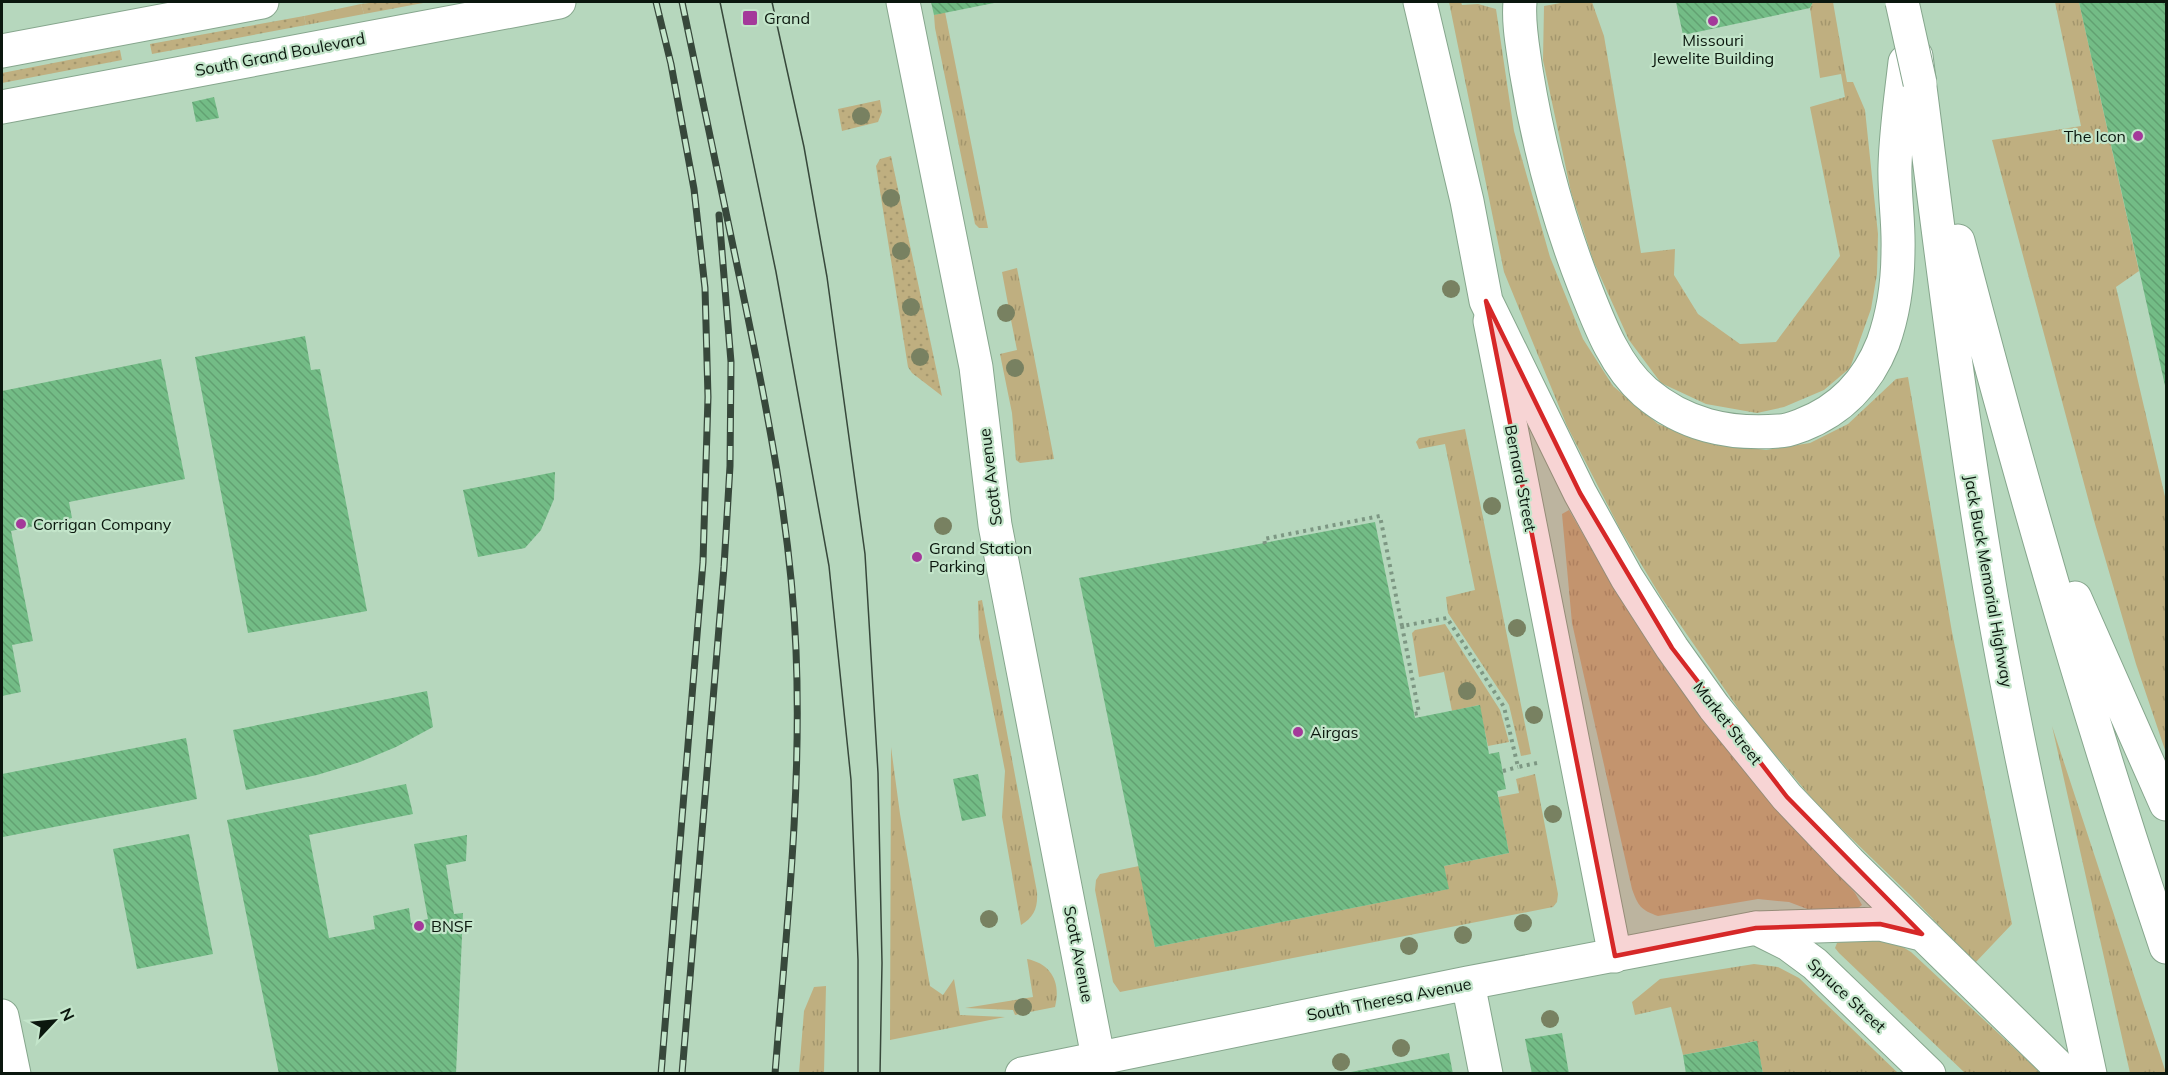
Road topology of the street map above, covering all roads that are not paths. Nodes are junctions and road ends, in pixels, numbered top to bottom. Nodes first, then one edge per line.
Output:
1 (559, 2) edge
2 (903, 2) edge
3 (1420, 2) edge
4 (246, 4) edge
5 (1520, 4) edge
6 (1907, 4) edge
7 (2, 51) edge
8 (2, 107) edge
9 (1486, 301) junction
10 (2035, 523) junction
11 (2166, 804) edge
12 (1756, 928) junction
13 (1922, 934) junction
14 (2166, 947) edge
15 (1615, 956) junction
16 (1468, 983) junction
17 (2, 1016) edge
18 (1098, 1057) junction
19 (14, 1074) edge
20 (1022, 1074) edge
21 (1486, 1074) edge
22 (1929, 1074) edge
23 (2066, 1074) edge
24 (2090, 1074) edge

1 - 8 main road, South Grand Boulevard
2 - 18 main road, Scott Avenue
3 - 9 main road, Bernard Street
4 - 7 main road
5 - 6 main road
6 - 10 main road, bridge
6 - 24 main road, Jack Buck Memorial Highway
9 - 13 main road, Market Street
9 - 15 main road, Bernard Street
10 - 11 main road
10 - 14 main road
12 - 13 main road, South Theresa Avenue
12 - 15 main road, South Theresa Avenue
12 - 22 main road, Spruce Street
13 - 23 main road, Market Street
15 - 16 main road, South Theresa Avenue
16 - 18 main road, South Theresa Avenue
16 - 21 main road
17 - 19 main road
18 - 20 main road, South Theresa Avenue

